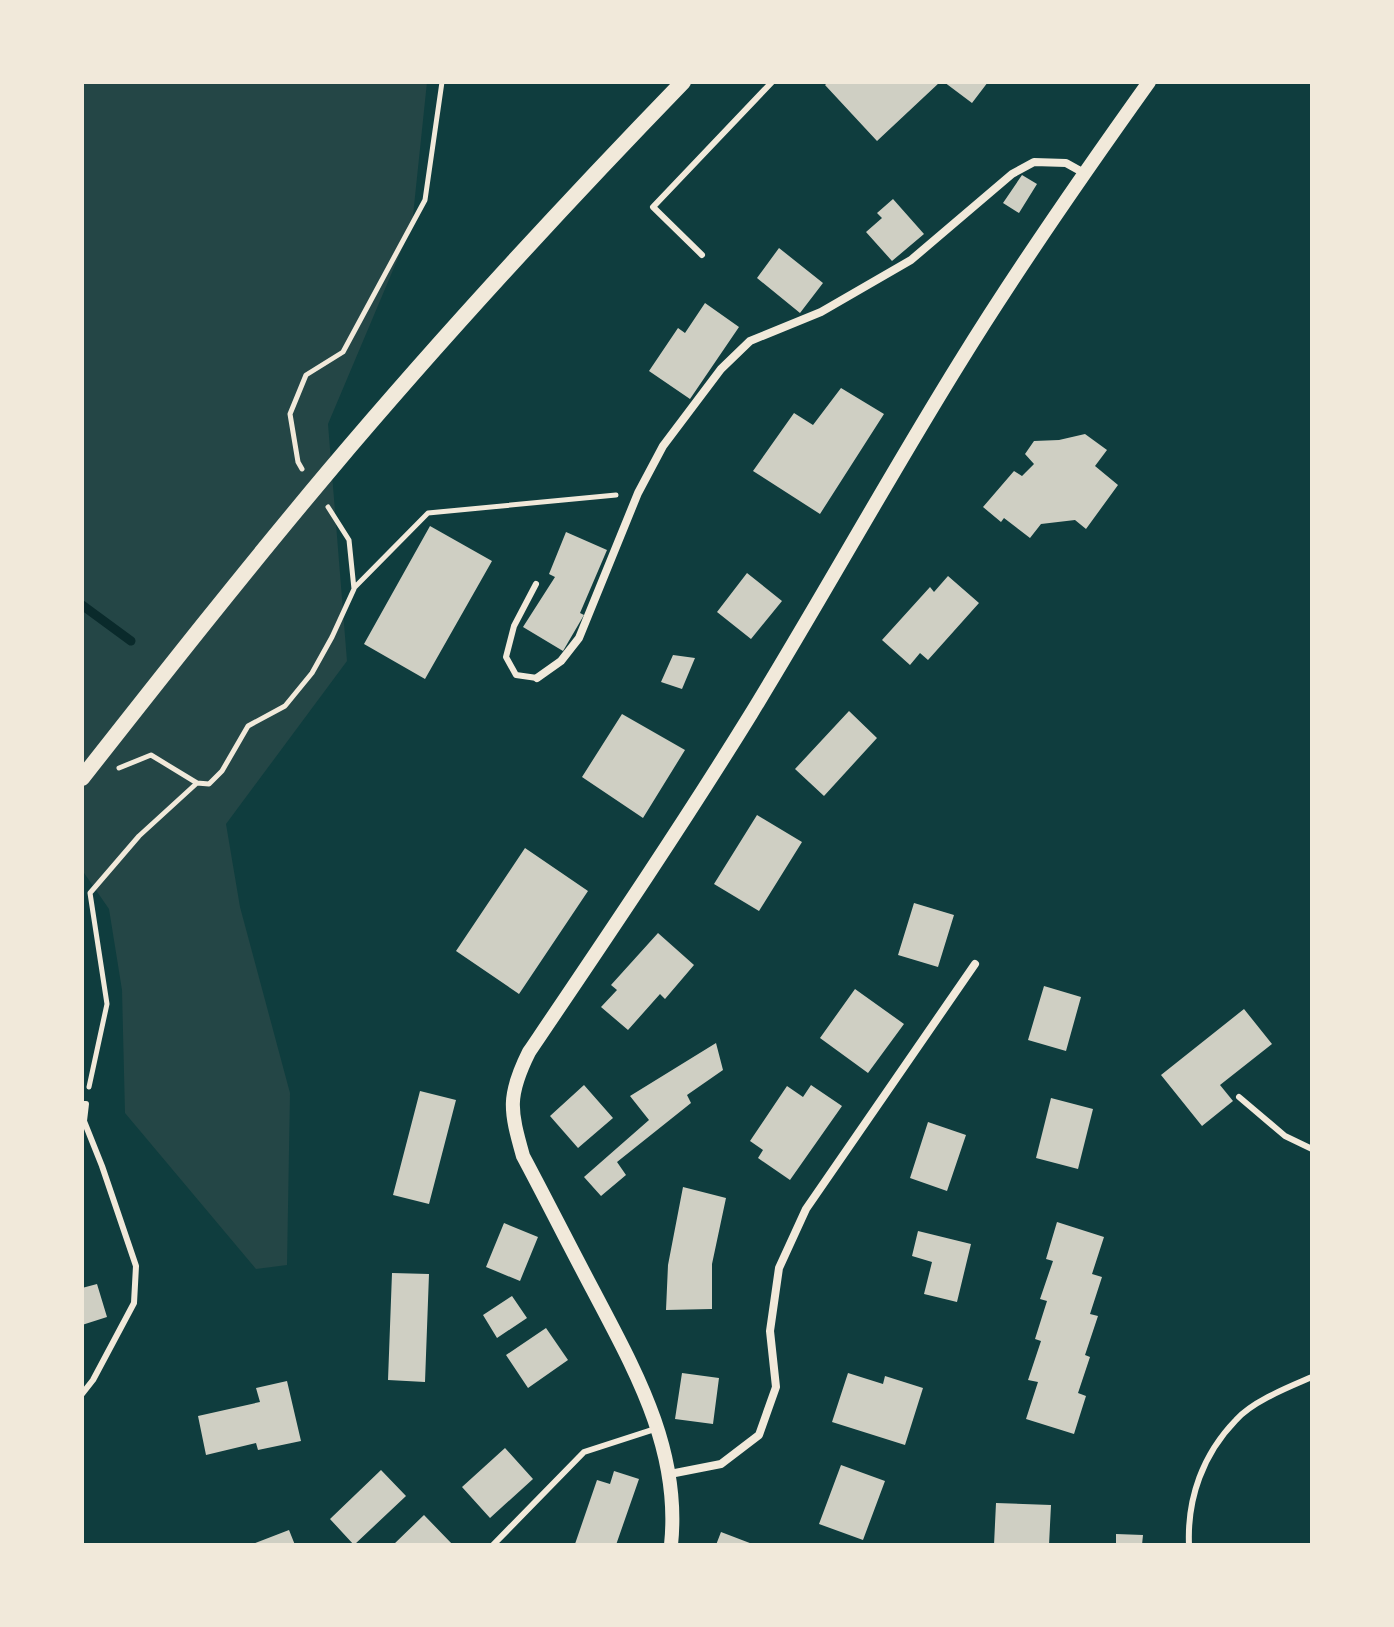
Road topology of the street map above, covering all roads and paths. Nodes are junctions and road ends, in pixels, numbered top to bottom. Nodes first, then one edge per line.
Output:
1 (442, 82) edge
2 (683, 82) edge
3 (772, 82) edge
4 (1149, 82) edge
5 (1084, 173) junction
6 (702, 255) dead end
7 (308, 477) dead end
8 (638, 493) junction
9 (324, 502) dead end
10 (536, 584) dead end
11 (354, 589) junction
12 (537, 678) joint
13 (108, 773) dead end
14 (82, 778) edge
15 (197, 783) junction
16 (975, 964) dead end
17 (1239, 1097) dead end
18 (84, 1104) edge
19 (1312, 1149) edge
20 (1312, 1377) edge
21 (82, 1394) edge
22 (658, 1428) junction
23 (670, 1474) junction
24 (493, 1545) edge
25 (671, 1545) edge
26 (1189, 1545) edge

1 - 7 path
2 - 14 main road
3 - 6 lane
4 - 5 street
5 - 8 street
5 - 22 street
8 - 11 path
8 - 12 street
9 - 11 path
10 - 12 lane
11 - 15 path
13 - 15 path
15 - 18 path
16 - 23 street
17 - 19 lane
18 - 21 lane
20 - 26 lane
22 - 23 street
22 - 24 lane
23 - 25 street

